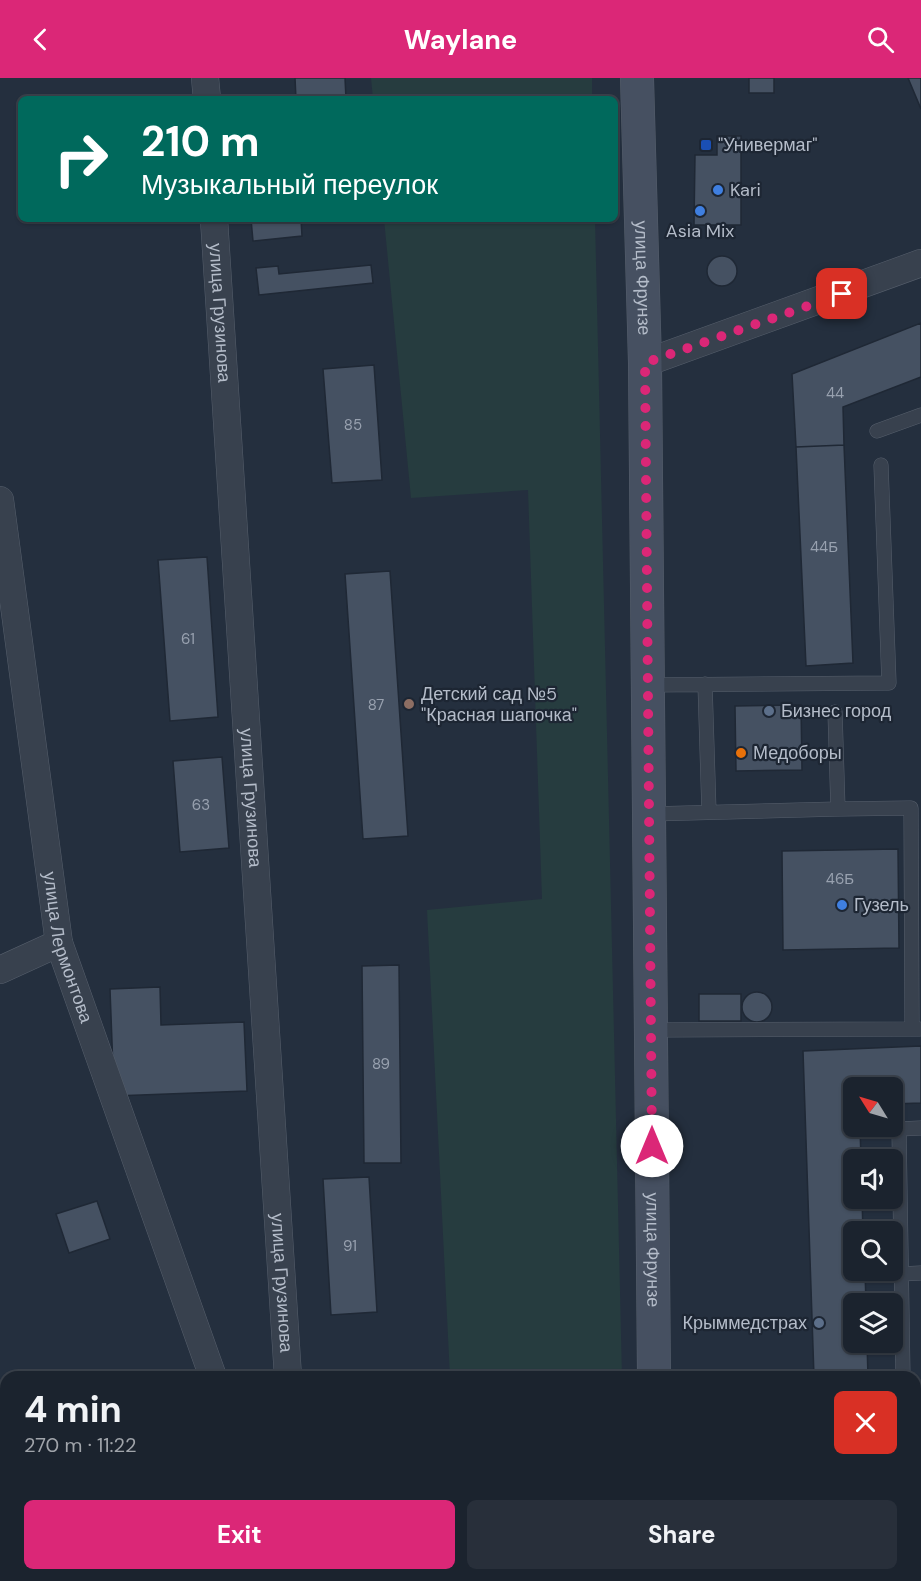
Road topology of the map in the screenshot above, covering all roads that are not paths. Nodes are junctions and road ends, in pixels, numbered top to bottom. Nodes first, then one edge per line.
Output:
1 (205, 78) edge
2 (637, 78) edge
3 (207, 96) edge
4 (214, 222) edge
5 (921, 263) edge
6 (645, 363) junction
7 (921, 415) edge
8 (877, 431) dead end
9 (881, 465) dead end
10 (0, 500) edge
11 (705, 684) junction
12 (646, 685) junction
13 (835, 712) dead end
14 (838, 809) junction
15 (709, 812) junction
16 (648, 814) junction
17 (59, 944) junction
18 (0, 970) edge
19 (916, 1029) edge
20 (651, 1030) junction
21 (921, 1128) edge
22 (900, 1221) edge
23 (921, 1273) edge
24 (903, 1274) edge
25 (901, 1281) edge
26 (211, 1371) edge
27 (288, 1371) edge
28 (654, 1371) edge
29 (903, 1371) edge

1 - 3 street
2 - 6 main road, улица Фрунзе
4 - 27 street, улица Грузинова
5 - 6 street
6 - 12 main road, улица Фрунзе
7 - 8 lane
9 - 11 lane
10 - 17 street, улица Лермонтова
11 - 12 lane
11 - 15 lane
12 - 16 main road, улица Фрунзе
13 - 14 lane
14 - 15 lane
14 - 19 lane
15 - 16 lane
16 - 20 main road, улица Фрунзе
17 - 18 street
17 - 26 street, улица Лермонтова
19 - 20 lane
20 - 28 main road, улица Фрунзе
21 - 22 lane
23 - 24 lane
25 - 29 lane

